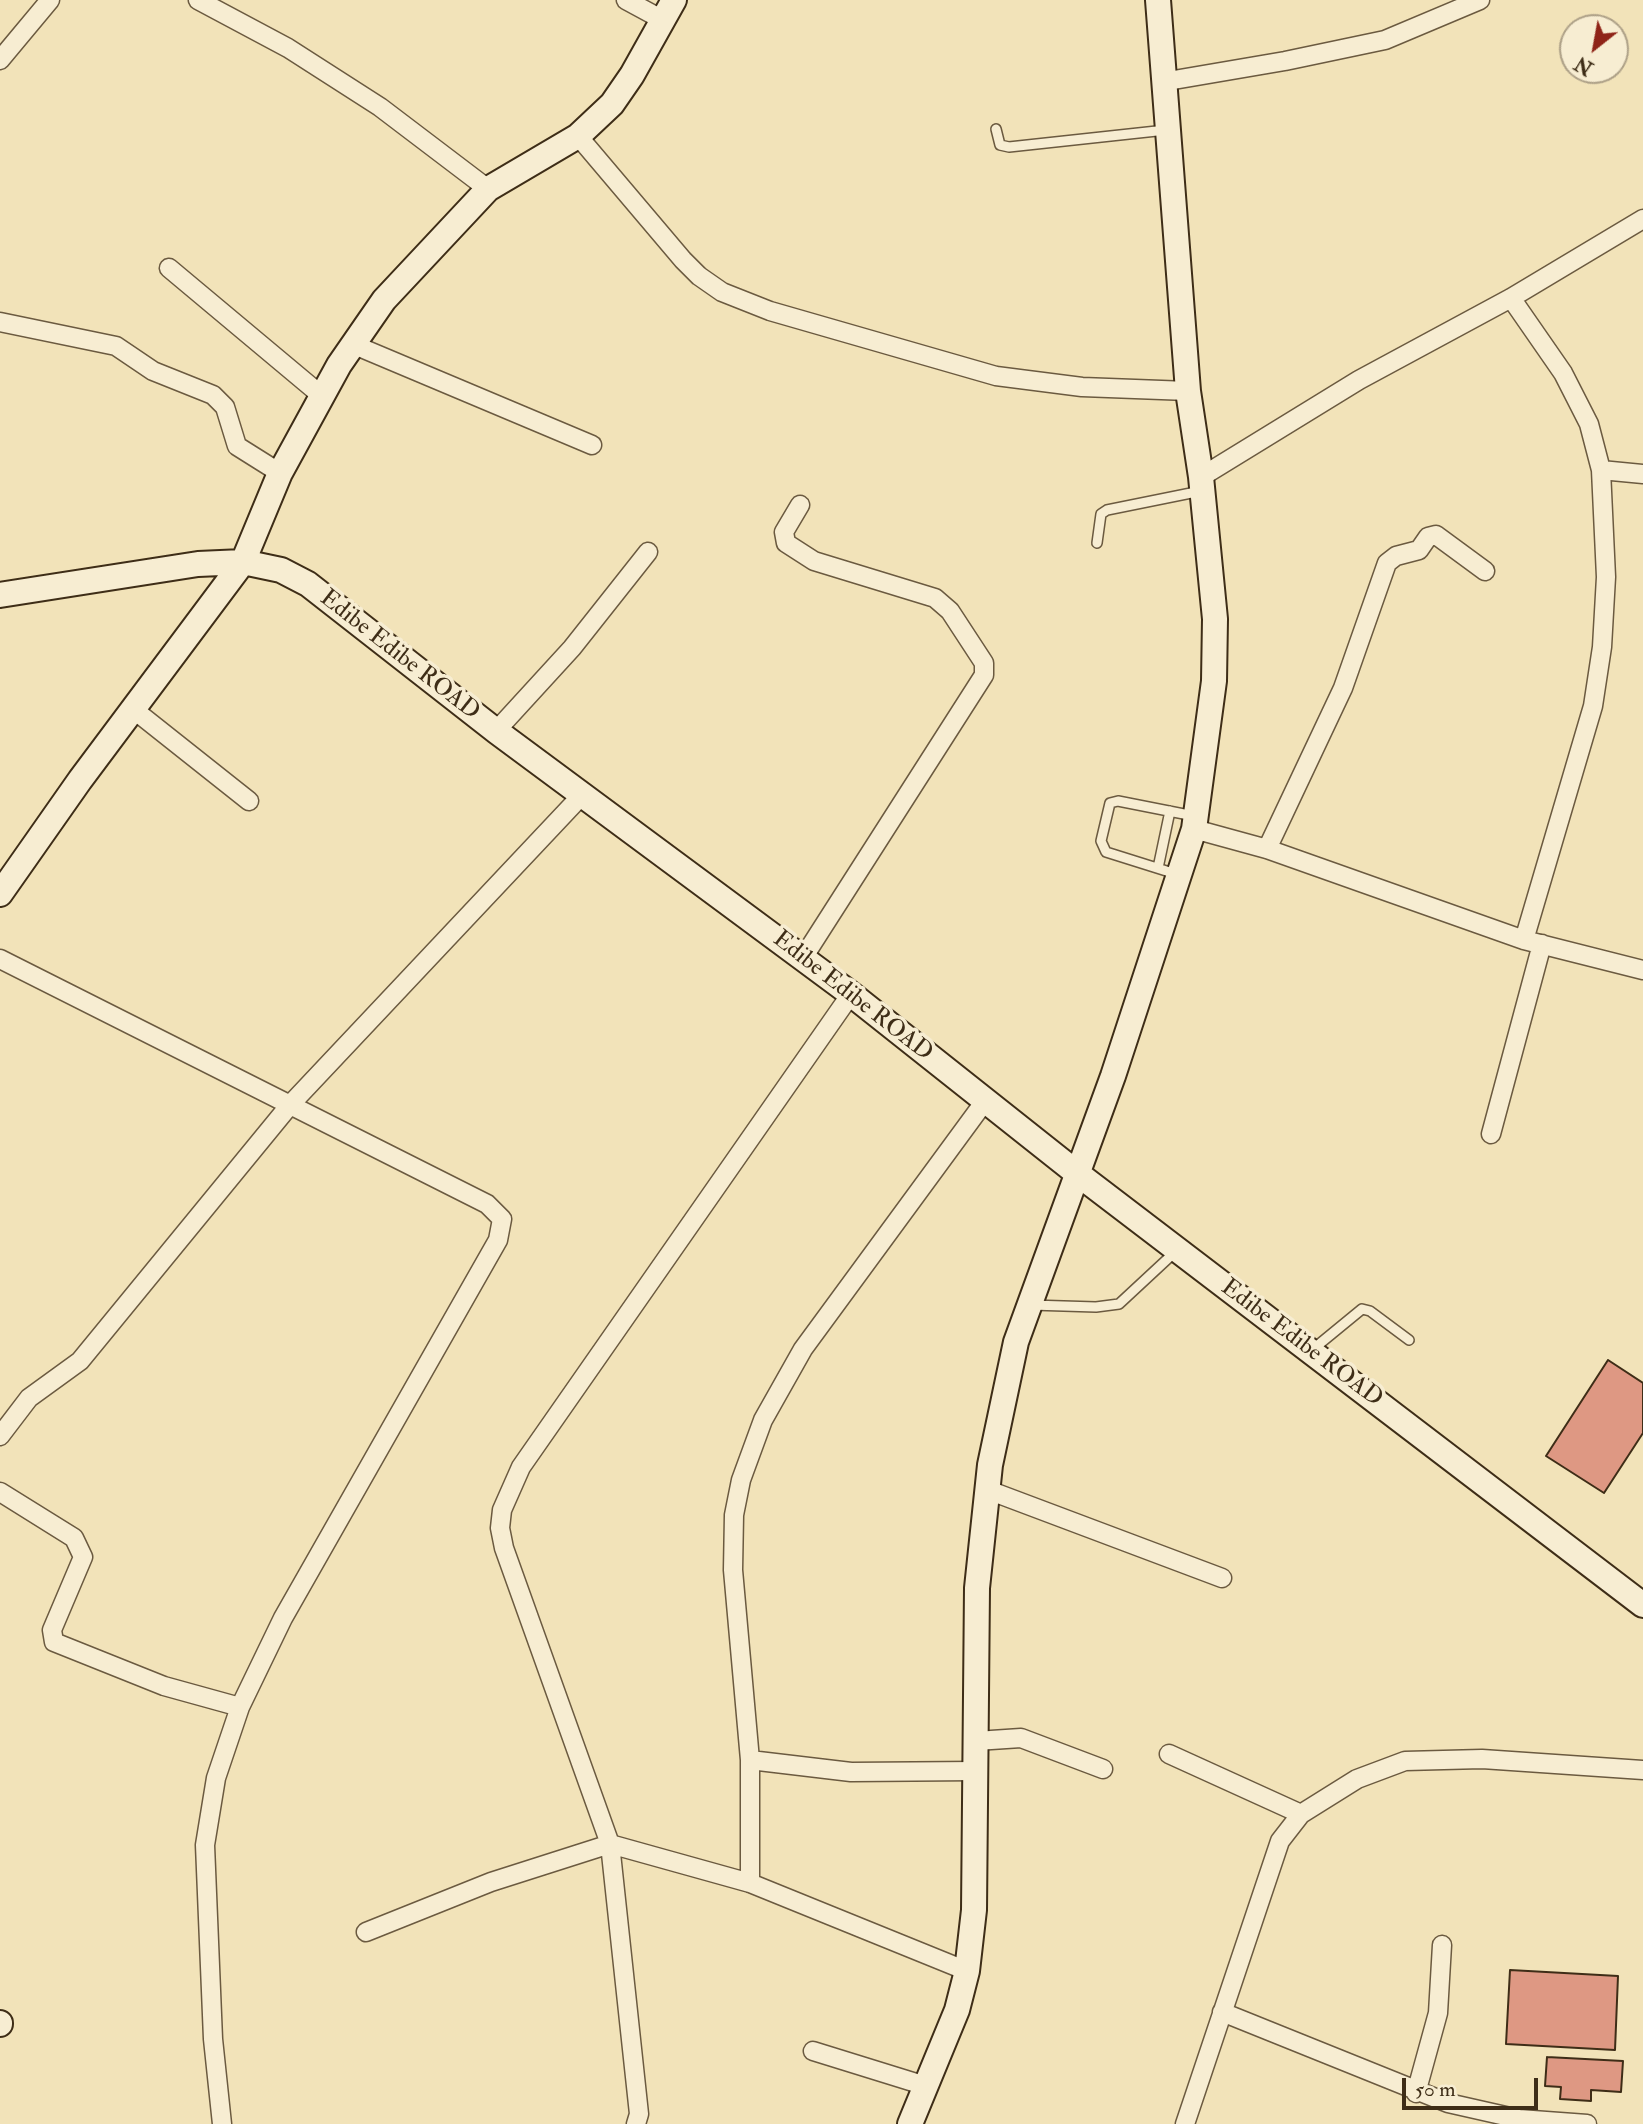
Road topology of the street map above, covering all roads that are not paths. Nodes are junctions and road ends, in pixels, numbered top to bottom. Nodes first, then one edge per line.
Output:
1 (50, 0) edge
2 (198, 0) edge
3 (626, 0) edge
4 (1158, 0) edge
5 (1480, 0) edge
6 (669, 10) edge
7 (0, 60) edge
8 (1162, 82) junction
9 (996, 129) dead end
10 (1166, 130) junction
11 (578, 136) junction
12 (488, 189) junction
13 (1643, 219) edge
14 (169, 268) dead end
15 (1511, 298) junction
16 (0, 322) edge
17 (352, 344) junction
18 (1188, 391) junction
19 (322, 396) junction
20 (592, 445) dead end
21 (1601, 470) junction
22 (280, 473) junction
23 (1643, 474) edge
24 (1202, 484) junction
25 (800, 505) dead end
26 (1097, 543) dead end
27 (648, 552) dead end
28 (243, 562) junction
29 (1485, 571) dead end
30 (0, 595) edge
31 (133, 709) junction
32 (496, 731) junction
33 (582, 795) junction
34 (249, 801) dead end
35 (1170, 811) junction
36 (1195, 823) junction
37 (1267, 849) junction
38 (1168, 871) junction
39 (0, 894) edge
40 (1533, 942) junction
41 (803, 958) junction
42 (0, 959) edge
43 (1643, 970) edge
44 (851, 994) junction
45 (985, 1101) junction
46 (289, 1106) junction
47 (1491, 1134) dead end
48 (1078, 1174) junction
49 (1178, 1250) junction
50 (1029, 1305) junction
51 (1409, 1340) dead end
52 (1311, 1351) junction
53 (0, 1436) edge
54 (988, 1490) junction
55 (0, 1492) edge
56 (1222, 1578) dead end
57 (1643, 1605) edge
58 (240, 1707) junction
59 (976, 1741) junction
60 (1169, 1755) dead end
61 (750, 1760) junction
62 (1103, 1769) dead end
63 (1643, 1770) edge
64 (976, 1771) junction
65 (1301, 1814) junction
66 (610, 1844) junction
67 (750, 1883) junction
68 (366, 1932) dead end
69 (1442, 1945) dead end
70 (967, 1971) junction
71 (1222, 2012) junction
72 (813, 2051) dead end
73 (926, 2086) junction
74 (1416, 2093) junction
75 (222, 2124) edge
76 (636, 2124) edge
77 (910, 2124) edge
78 (1185, 2124) edge
79 (1587, 2124) edge

1 - 7 street
2 - 12 street
3 - 6 street
4 - 8 street
5 - 8 street
6 - 11 street
8 - 10 street
9 - 10 lane
10 - 18 street
11 - 12 street
11 - 18 street
12 - 17 street
13 - 15 street
14 - 19 street
15 - 21 street
15 - 24 street
16 - 22 street
17 - 19 street
17 - 20 street
18 - 24 street
19 - 22 street
21 - 23 street
21 - 40 street
22 - 28 street
24 - 26 lane
24 - 36 street
25 - 41 street
27 - 32 street
28 - 30 street, Edibe Edibe ROAD
28 - 31 street
28 - 32 street, Edibe Edibe ROAD
29 - 37 street
31 - 34 street
31 - 39 street
32 - 33 street, Edibe Edibe ROAD
33 - 41 street, Edibe Edibe ROAD
33 - 46 street
35 - 36 lane
35 - 38 lane
35 - 38 lane
36 - 37 street
36 - 38 street
37 - 40 street
38 - 48 street
40 - 43 street
40 - 47 street
41 - 44 street, Edibe Edibe ROAD
42 - 46 street
44 - 45 street, Edibe Edibe ROAD
44 - 66 street
45 - 48 street, Edibe Edibe ROAD
45 - 61 street
46 - 53 street
46 - 58 street
48 - 49 street, Edibe Edibe ROAD
48 - 50 street
49 - 50 lane
49 - 52 street, Edibe Edibe ROAD
50 - 54 street
51 - 52 lane
52 - 57 street, Edibe Edibe ROAD
54 - 56 street
54 - 59 street
55 - 58 street
58 - 75 street
59 - 62 street
59 - 64 street
60 - 65 street
61 - 64 street
61 - 67 street
63 - 65 street
64 - 70 street
65 - 71 street
66 - 67 street
66 - 68 street
66 - 76 street
67 - 70 street
69 - 74 street
70 - 73 street
71 - 74 street
71 - 78 street
72 - 73 street
73 - 77 street
74 - 79 street

